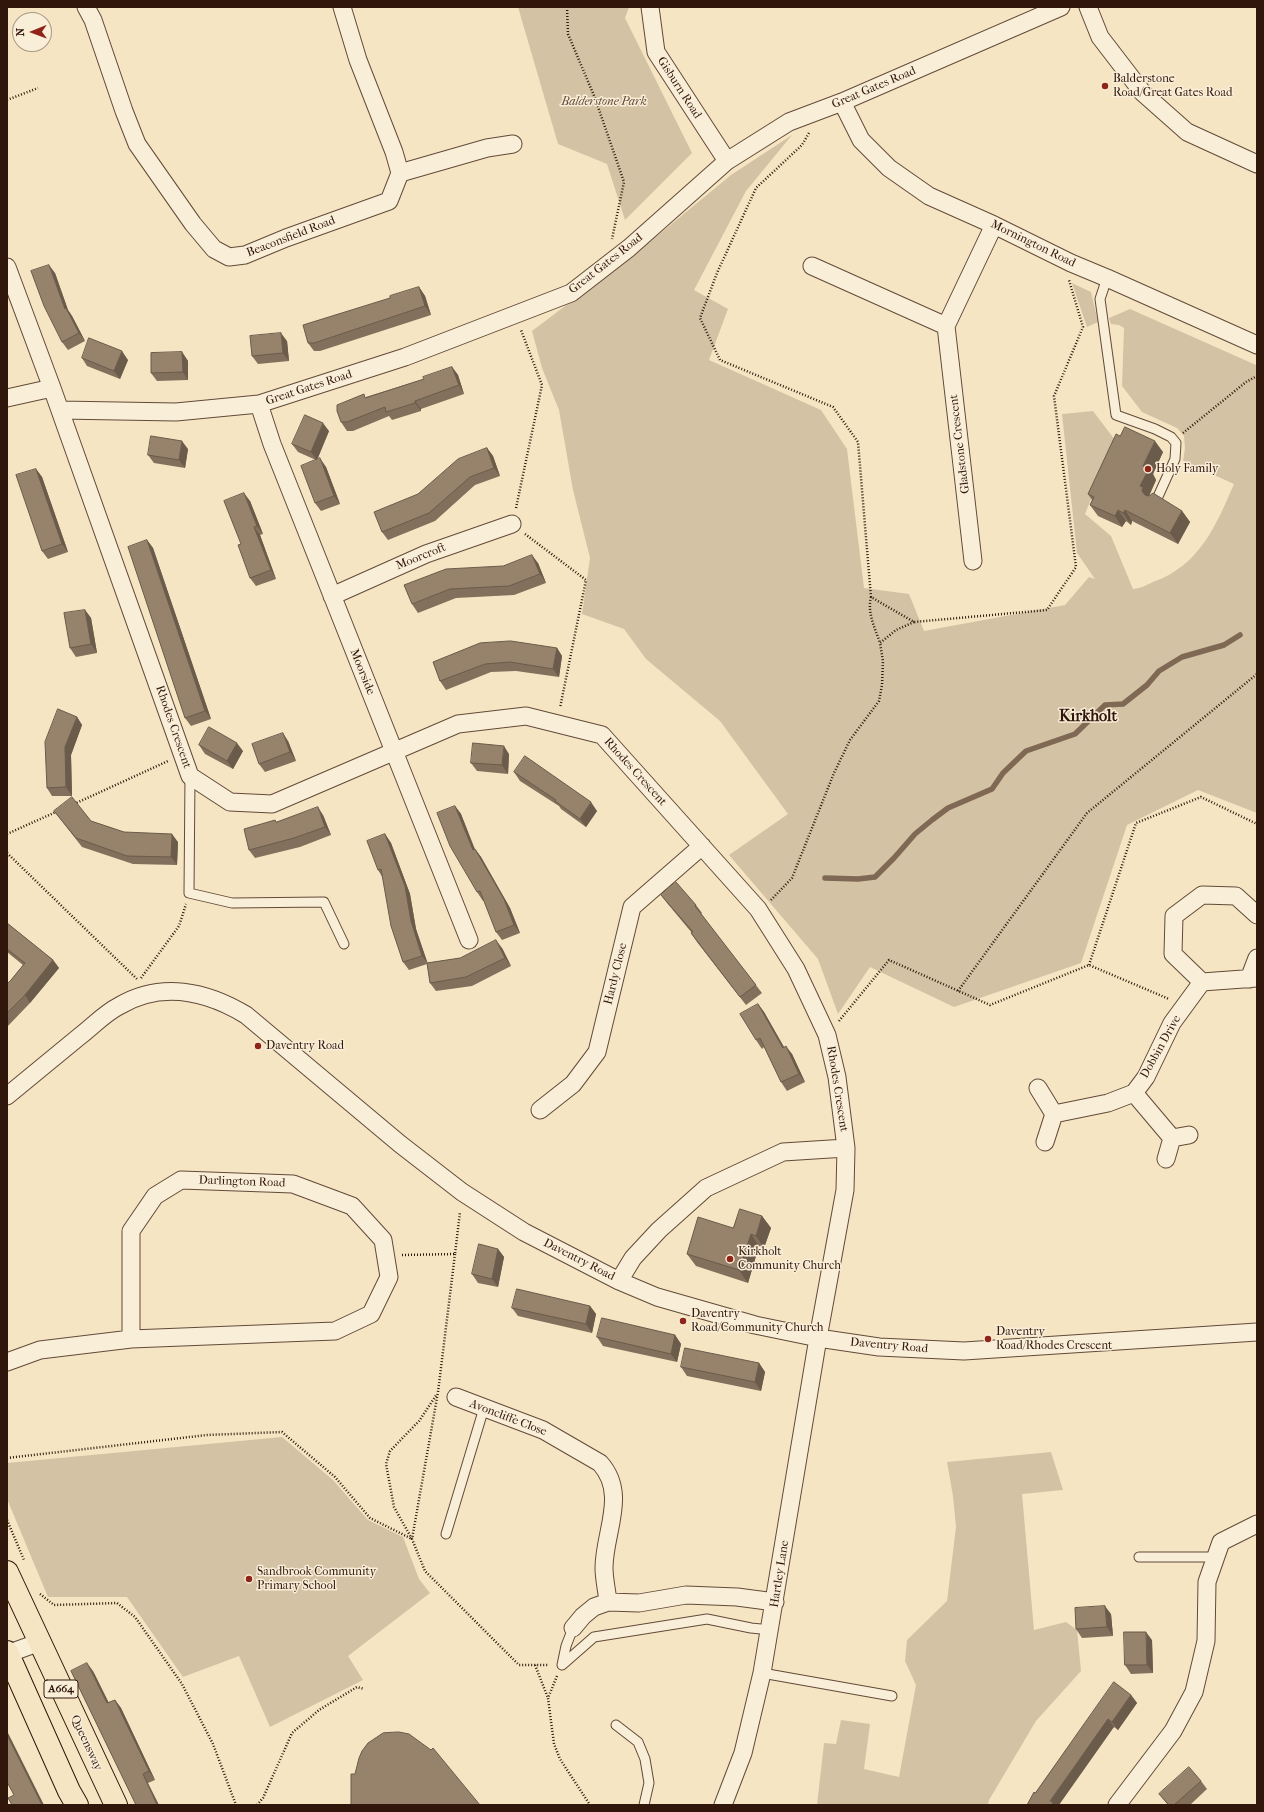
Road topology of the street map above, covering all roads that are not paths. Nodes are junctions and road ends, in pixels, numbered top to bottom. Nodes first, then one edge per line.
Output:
1 (86, 7) edge
2 (342, 7) edge
3 (650, 7) edge
4 (1061, 7) edge
5 (1088, 7) edge
6 (842, 102) junction
7 (513, 144) dead end
8 (727, 161) junction
9 (1257, 164) edge
10 (400, 173) junction
11 (994, 225) junction
12 (812, 266) dead end
13 (7, 268) edge
14 (1107, 278) junction
15 (946, 326) junction
16 (1257, 344) edge
17 (52, 388) junction
18 (7, 398) edge
19 (259, 404) junction
20 (60, 410) junction
21 (1156, 501) edge
22 (512, 524) road end
23 (973, 561) dead end
24 (332, 596) junction
25 (394, 752) junction
26 (190, 776) junction
27 (702, 846) junction
28 (1257, 915) edge
29 (469, 940) dead end
30 (344, 944) dead end
31 (1257, 958) edge
32 (1253, 979) edge
33 (1202, 982) junction
34 (1038, 1088) dead end
35 (1134, 1093) junction
36 (7, 1096) edge
37 (540, 1110) dead end
38 (1054, 1114) junction
39 (1189, 1135) dead end
40 (1172, 1138) junction
41 (1045, 1142) dead end
42 (846, 1148) junction
43 (1166, 1159) dead end
44 (619, 1280) junction
45 (1257, 1332) edge
46 (818, 1338) junction
47 (131, 1339) junction
48 (7, 1362) edge
49 (456, 1397) dead end
50 (484, 1408) junction
51 (1257, 1524) edge
52 (446, 1534) dead end
53 (1216, 1556) junction
54 (1139, 1557) dead end
55 (16, 1567) edge
56 (608, 1602) junction
57 (775, 1602) junction
58 (573, 1628) joint
59 (771, 1630) junction
60 (40, 1642) junction
61 (7, 1653) edge
62 (762, 1673) junction
63 (892, 1696) dead end
64 (616, 1725) dead end
65 (77, 1805) edge
66 (116, 1805) edge
67 (644, 1805) edge
68 (723, 1805) edge
69 (1117, 1805) edge

1 - 10 street, Beaconsfield Road
2 - 10 street
3 - 8 street, Gisburn Road
4 - 6 street, Great Gates Road
5 - 9 street
6 - 8 street, Great Gates Road
6 - 11 street, Mornington Road
7 - 10 street
8 - 19 street, Great Gates Road
11 - 14 street, Mornington Road
11 - 15 street
12 - 15 street
13 - 17 street, Rhodes Crescent
14 - 16 street, Mornington Road
14 - 21 lane
15 - 23 street, Gladstone Crescent
17 - 18 street
17 - 20 street, Rhodes Crescent
19 - 20 street, Great Gates Road
19 - 24 street, Moorside
20 - 26 street, Rhodes Crescent
22 - 24 street, Moorcroft
24 - 25 street, Moorside
25 - 26 street, Rhodes Crescent
25 - 27 street, Rhodes Crescent
25 - 29 street, Moorside
26 - 30 lane
27 - 37 street, Hardy Close
27 - 42 street, Rhodes Crescent
28 - 33 street
31 - 32 street
32 - 33 street
33 - 35 street, Dobbin Drive
34 - 38 street
35 - 38 street
35 - 40 street
36 - 44 street, Daventry Road
38 - 41 street
39 - 40 street
40 - 43 street
42 - 44 street
42 - 46 street, Rhodes Crescent
44 - 46 street, Daventry Road
45 - 46 street, Daventry Road
46 - 57 street, Hartley Lane
47 - 47 street, Darlington Road
47 - 48 street, Darlington Road
49 - 50 street, Avoncliffe Close
50 - 52 lane
50 - 56 street, Avoncliffe Close
51 - 53 street
53 - 54 lane
53 - 69 street
55 - 60 highway, Queensway / A664
56 - 57 street
56 - 58 street
57 - 59 street, Hartley Lane
58 - 59 lane
59 - 62 street, Hartley Lane
60 - 61 street
60 - 66 highway, Queensway / A664
61 - 65 highway, A664
62 - 63 lane
62 - 68 street, Hartley Lane
64 - 67 lane

